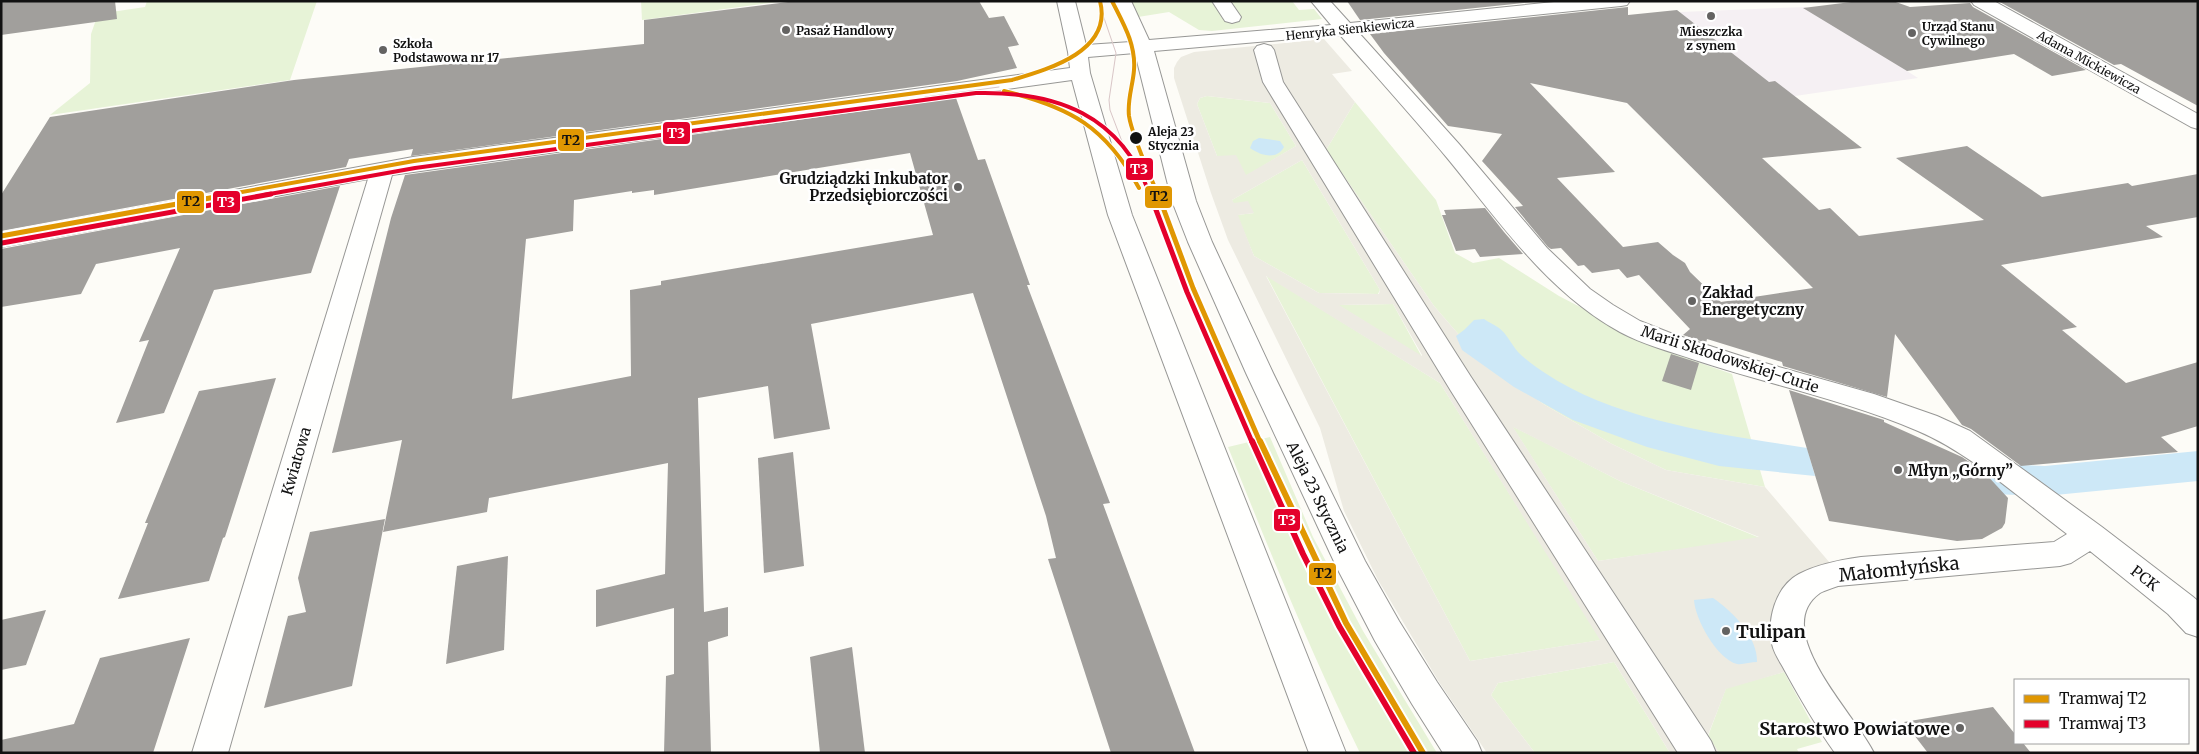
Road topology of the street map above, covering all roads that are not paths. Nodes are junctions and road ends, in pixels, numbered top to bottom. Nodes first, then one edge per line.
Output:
1 (1066, 1) edge
2 (1122, 1) edge
3 (1221, 1) edge
4 (1320, 1) edge
5 (1621, 1) edge
6 (1980, 1) edge
7 (1232, 17) dead end
8 (1345, 30) junction
9 (1143, 48) junction
10 (1264, 50) dead end
11 (1079, 62) junction
12 (2198, 123) edge
13 (382, 169) junction
14 (1, 240) edge
15 (2091, 535) junction
16 (2198, 623) edge
17 (210, 753) edge
18 (1328, 753) edge
19 (1464, 753) edge
20 (1698, 753) edge
21 (1856, 753) edge

1 - 11 street
2 - 9 street, Aleja 23 Stycznia
3 - 7 street
4 - 8 street, Marii Skłodowskiej-Curie
5 - 8 street, Henryka Sienkiewicza
6 - 12 street, Adama Mickiewicza
8 - 9 street, Henryka Sienkiewicza
8 - 15 street, Marii Skłodowskiej-Curie
9 - 11 street, Henryka Sienkiewicza
9 - 19 street, Aleja 23 Stycznia
10 - 20 street
11 - 13 street, Henryka Sienkiewicza
11 - 18 street
13 - 14 street, Henryka Sienkiewicza
13 - 17 street, Kwiatowa
15 - 16 street, PCK
15 - 21 street, Małomłyńska

